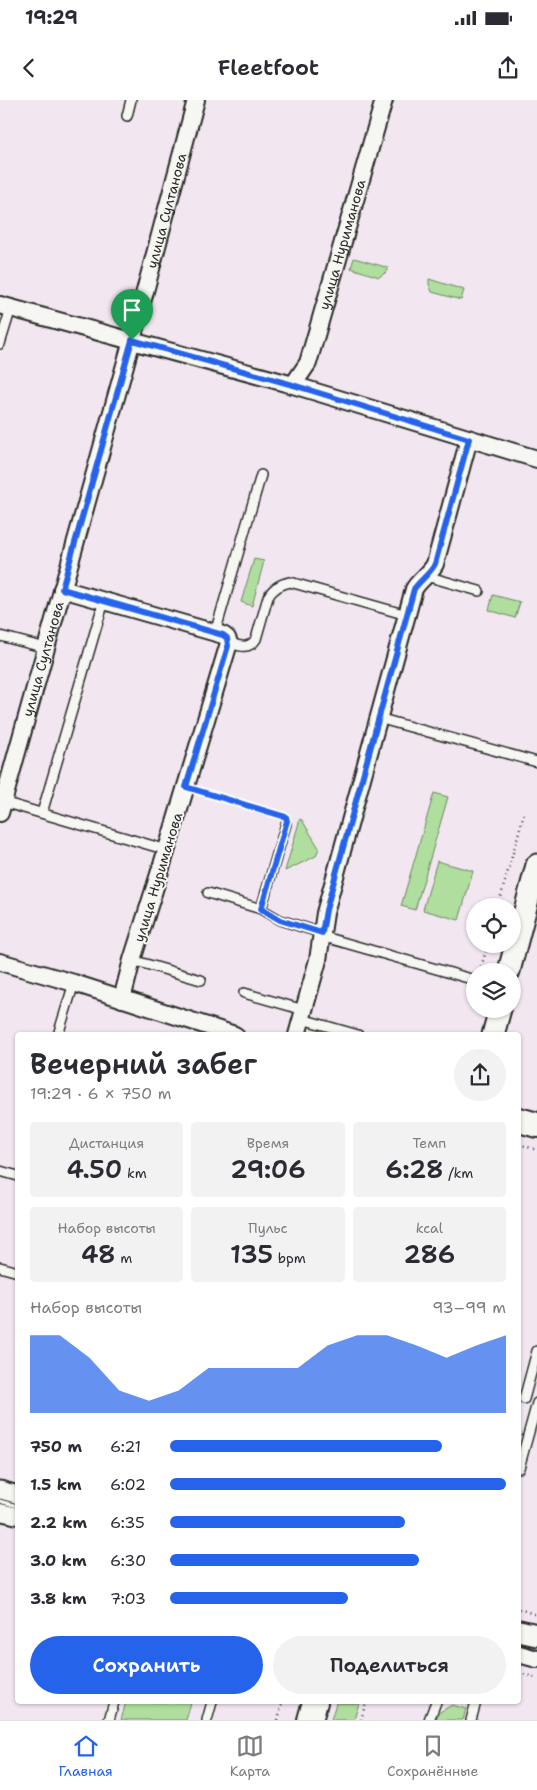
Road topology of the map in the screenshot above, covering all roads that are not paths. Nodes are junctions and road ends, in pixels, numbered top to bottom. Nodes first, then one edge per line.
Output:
1 (131, 100) edge
2 (196, 100) edge
3 (384, 100) edge
4 (127, 116) dead end
5 (5, 306) edge
6 (132, 340) junction
7 (0, 344) edge
8 (293, 385) junction
9 (469, 439) junction
10 (537, 459) edge
11 (261, 475) dead end
12 (426, 576) junction
13 (62, 589) junction
14 (479, 591) dead end
15 (104, 601) junction
16 (407, 615) junction
17 (0, 636) edge
18 (224, 639) junction
19 (46, 648) junction
20 (378, 718) junction
21 (537, 762) edge
22 (2, 808) edge
23 (42, 813) junction
24 (286, 824) road end
25 (167, 850) junction
26 (537, 865) edge
27 (208, 893) dead end
28 (533, 895) edge
29 (261, 909) junction
30 (322, 934) junction
31 (132, 960) junction
32 (0, 962) edge
33 (512, 963) edge
34 (466, 977) edge
35 (201, 980) dead end
36 (74, 984) junction
37 (244, 993) dead end
38 (122, 999) junction
39 (303, 1014) junction
40 (498, 1018) edge
41 (59, 1032) edge
42 (226, 1032) edge
43 (298, 1032) edge
44 (350, 1032) edge
45 (494, 1032) edge
46 (521, 1121) edge
47 (537, 1125) edge
48 (0, 1171) edge
49 (15, 1175) edge
50 (0, 1267) edge
51 (15, 1271) edge
52 (537, 1351) edge
53 (521, 1399) edge
54 (537, 1403) edge
55 (521, 1461) edge
56 (0, 1492) edge
57 (15, 1496) edge
58 (0, 1512) edge
59 (15, 1515) edge
60 (521, 1631) edge
61 (537, 1635) edge
62 (521, 1655) edge
63 (537, 1659) edge
64 (113, 1704) edge
65 (211, 1704) edge
66 (314, 1704) edge
67 (435, 1704) edge
68 (475, 1704) edge
69 (109, 1720) edge
70 (207, 1720) edge
71 (310, 1720) edge
72 (429, 1720) edge
73 (471, 1720) edge

1 - 4 lane
2 - 6 street, улица Султанова
3 - 8 street, улица Нуриманова
5 - 6 street
5 - 7 lane
6 - 8 street
6 - 13 street, улица Султанова
8 - 9 street
9 - 10 street
9 - 12 street
11 - 18 lane
12 - 14 lane
12 - 16 street
13 - 15 street
13 - 19 street, улица Султанова
15 - 18 street
15 - 23 lane
16 - 18 lane
16 - 20 street
17 - 19 lane
18 - 25 street, улица Нуриманова
19 - 22 street, улица Султанова
20 - 21 lane
20 - 30 street
22 - 23 lane
23 - 25 lane
24 - 29 lane
25 - 31 street, улица Нуриманова
26 - 28 street
27 - 29 lane
28 - 33 street
29 - 30 lane
30 - 34 lane
30 - 39 street
31 - 35 lane
31 - 38 street, улица Нуриманова
32 - 36 street
36 - 38 street
36 - 41 lane
37 - 39 lane
38 - 42 street
39 - 43 street
39 - 44 lane
40 - 45 street
46 - 47 main road
48 - 49 lane
50 - 51 lane
52 - 53 lane
53 - 54 lane
54 - 55 lane
56 - 57 street
58 - 59 street
60 - 61 street
62 - 63 street
64 - 69 lane
65 - 70 lane
66 - 71 main road
67 - 72 lane
68 - 73 lane

